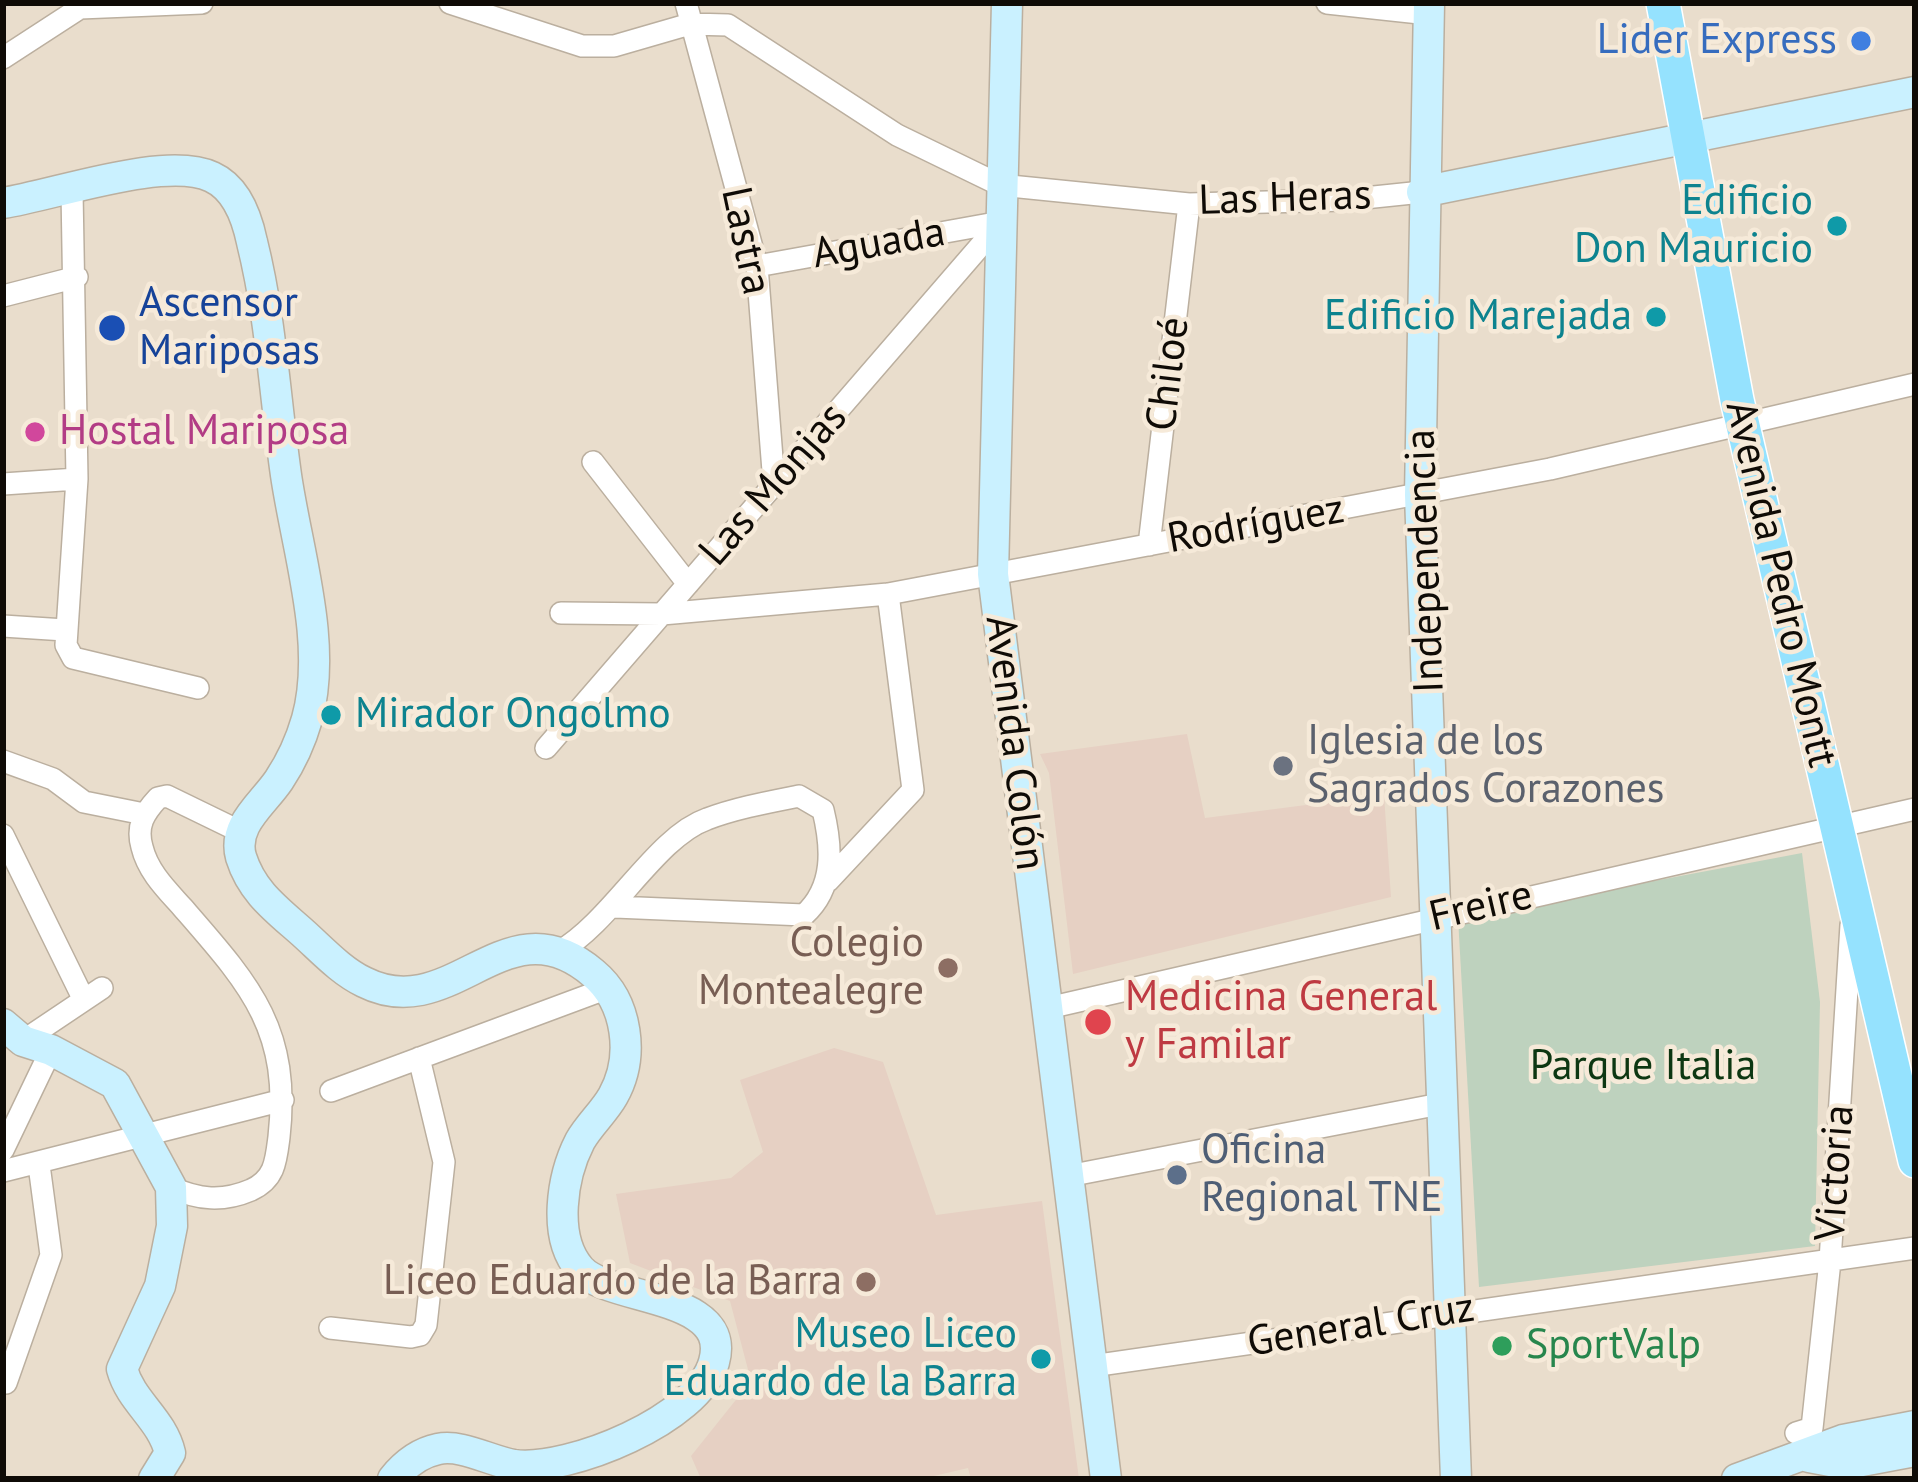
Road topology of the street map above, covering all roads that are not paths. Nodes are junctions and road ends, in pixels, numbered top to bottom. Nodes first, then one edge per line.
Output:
1 (202, 3) edge
2 (450, 3) edge
3 (1007, 3) edge
4 (1328, 3) edge
5 (1663, 3) edge
6 (1429, 8) edge
7 (688, 13) edge
8 (3, 58) edge
9 (1915, 92) edge
10 (1684, 141) junction
11 (1000, 185) junction
12 (72, 191) junction
13 (1422, 192) junction
14 (3, 203) edge
15 (1189, 204) junction
16 (1001, 221) junction
17 (757, 266) junction
18 (76, 277) junction
19 (3, 296) edge
20 (1915, 384) edge
21 (1742, 422) junction
22 (593, 461) dead end
23 (77, 479) junction
24 (3, 484) edge
25 (774, 484) junction
26 (1420, 494) junction
27 (1149, 545) junction
28 (993, 574) junction
29 (688, 584) junction
30 (888, 594) junction
31 (562, 613) dead end
32 (662, 614) junction
33 (3, 626) edge
34 (65, 630) junction
35 (198, 688) dead end
36 (546, 748) dead end
37 (3, 761) edge
38 (1915, 809) edge
39 (144, 814) junction
40 (1837, 826) junction
41 (241, 832) junction
42 (3, 835) edge
43 (821, 888) junction
44 (1852, 901) junction
45 (615, 907) junction
46 (1439, 917) junction
47 (560, 951) junction
48 (608, 988) junction
49 (1048, 1009) junction
50 (26, 1038) edge
51 (419, 1058) junction
52 (331, 1091) dead end
53 (283, 1100) junction
54 (1445, 1103) junction
55 (142, 1132) junction
56 (3, 1150) edge
57 (1915, 1161) edge
58 (39, 1165) junction
59 (3, 1171) edge
60 (1068, 1176) junction
61 (171, 1187) junction
62 (1915, 1248) edge
63 (1830, 1261) junction
64 (1452, 1312) junction
65 (330, 1328) dead end
66 (1092, 1366) junction
67 (6, 1383) dead end
68 (1915, 1426) edge
69 (1915, 1451) edge
70 (1804, 1456) edge
71 (154, 1479) edge
72 (393, 1479) edge
73 (1106, 1479) edge
74 (1456, 1479) edge
75 (1737, 1479) edge

1 - 8 street
2 - 7 street
3 - 11 main road, Avenida Colón
4 - 6 street
5 - 10 main road, Avenida Pedro Montt
6 - 13 main road, Independencia
7 - 11 street, Las Heras
7 - 17 street, Lastra
9 - 10 main road, Las Heras
10 - 13 main road, Las Heras
10 - 21 main road, Avenida Pedro Montt
11 - 15 street, Las Heras
11 - 16 main road, Avenida Colón
12 - 14 main road
12 - 18 street
12 - 41 main road
13 - 15 street, Las Heras
13 - 26 main road, Independencia
15 - 27 street, Chiloé
16 - 17 street, Aguada
16 - 25 street, Las Monjas
16 - 28 main road, Avenida Colón
17 - 25 street, Lastra
18 - 19 street
18 - 23 street
20 - 21 street, Rodríguez
21 - 26 street, Rodríguez
21 - 40 main road, Avenida Pedro Montt
22 - 29 street
23 - 24 street
23 - 34 street
25 - 29 street, Las Monjas
26 - 27 street, Rodríguez
26 - 46 main road, Independencia
27 - 28 street, Rodríguez
28 - 30 street, Rodríguez
28 - 49 main road, Avenida Colón
29 - 32 street, Las Monjas
30 - 32 street, Rodríguez
30 - 43 street
31 - 32 street, Rodríguez
32 - 36 street, Las Monjas
33 - 34 street
34 - 35 street
37 - 39 street
38 - 40 street, Freire
39 - 41 street
39 - 53 street
40 - 44 main road, Avenida Pedro Montt
40 - 46 street, Freire
41 - 47 main road
42 - 50 street
43 - 45 street
43 - 45 street
44 - 57 main road, Avenida Pedro Montt
44 - 63 street, Victoria
45 - 47 street
46 - 49 street, Freire
46 - 54 main road, Independencia
47 - 48 main road
48 - 51 street
48 - 72 main road
49 - 60 main road, Avenida Colón
50 - 55 main road
50 - 56 street
51 - 52 street
51 - 65 street
53 - 55 street
53 - 61 street
54 - 60 street
54 - 64 main road, Independencia
55 - 58 street
55 - 61 main road
58 - 59 street
58 - 67 street
60 - 66 main road, Avenida Colón
61 - 71 main road
62 - 63 street, General Cruz
63 - 64 street, General Cruz
63 - 70 street, Victoria
64 - 66 street, General Cruz
64 - 74 main road, Independencia
66 - 73 main road, Avenida Colón
68 - 70 main road
69 - 70 main road
70 - 75 main road

